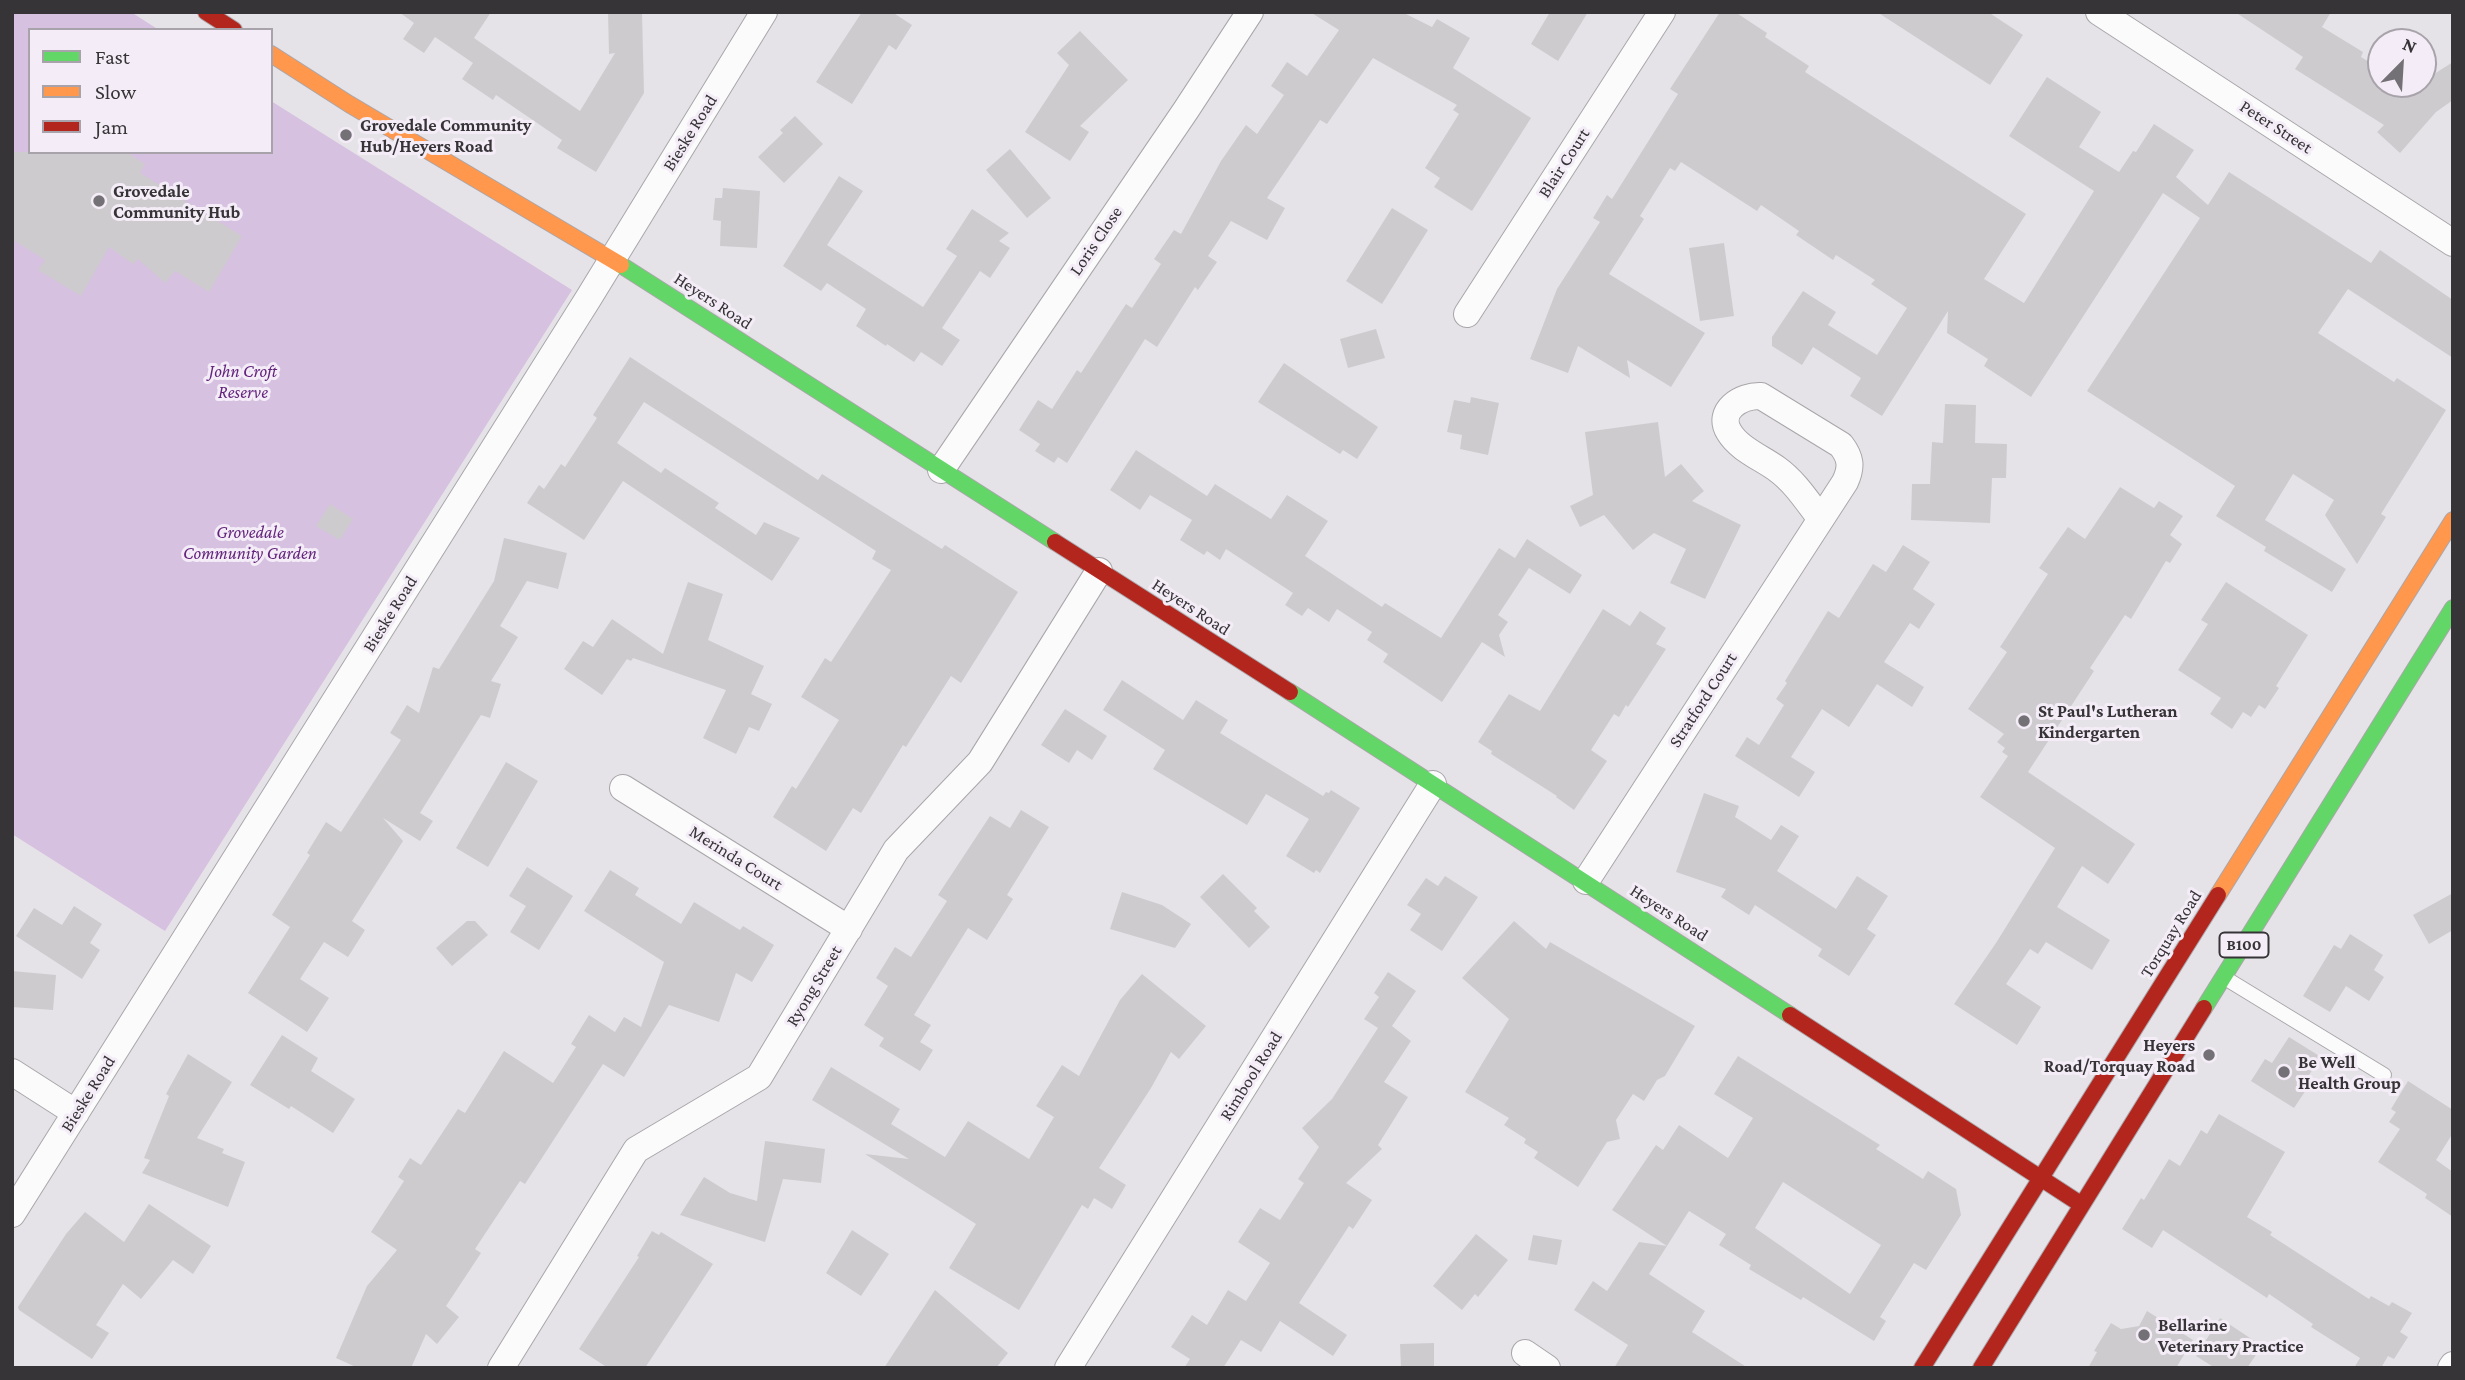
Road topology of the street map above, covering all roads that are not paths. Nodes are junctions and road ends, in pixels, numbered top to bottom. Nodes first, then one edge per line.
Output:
1 (206, 12) edge
2 (764, 12) edge
3 (1250, 12) edge
4 (1661, 12) edge
5 (2099, 12) edge
6 (231, 28) edge
7 (273, 55) edge
8 (2453, 243) edge
9 (612, 260) junction
10 (1467, 314) dead end
11 (941, 470) junction
12 (1821, 518) junction
13 (2453, 520) edge
14 (1100, 571) junction
15 (2453, 608) edge
16 (1433, 784) junction
17 (623, 788) dead end
18 (1586, 881) junction
19 (849, 929) junction
20 (2223, 978) junction
21 (12, 1072) edge
22 (2384, 1075) dead end
23 (76, 1113) junction
24 (2041, 1178) junction
25 (2082, 1205) junction
26 (12, 1214) edge
27 (1525, 1353) dead end
28 (501, 1368) edge
29 (1068, 1368) edge
30 (1547, 1368) edge
31 (1922, 1368) edge
32 (1980, 1368) edge

1 - 6 street
2 - 9 street, Bieske Road
3 - 11 street, Loris Close
4 - 10 street, Blair Court
5 - 8 street, Peter Street
7 - 9 street, Heyers Road
9 - 11 street, Heyers Road
9 - 23 street, Bieske Road
11 - 14 street, Heyers Road
12 - 12 street, Stratford Court
12 - 18 street, Stratford Court
13 - 24 street, Torquay Road / B100
14 - 16 street, Heyers Road
14 - 19 street, Ryong Street
15 - 20 street, B100
16 - 18 street, Heyers Road
16 - 29 street, Rimbool Road
17 - 19 street, Merinda Court
18 - 24 street, Heyers Road
19 - 28 street, Ryong Street
20 - 22 lane
20 - 25 street, B100
21 - 23 street
23 - 26 street, Bieske Road
24 - 25 street, Heyers Road
24 - 31 street, Torquay Road / B100
25 - 32 street, B100
27 - 30 street

